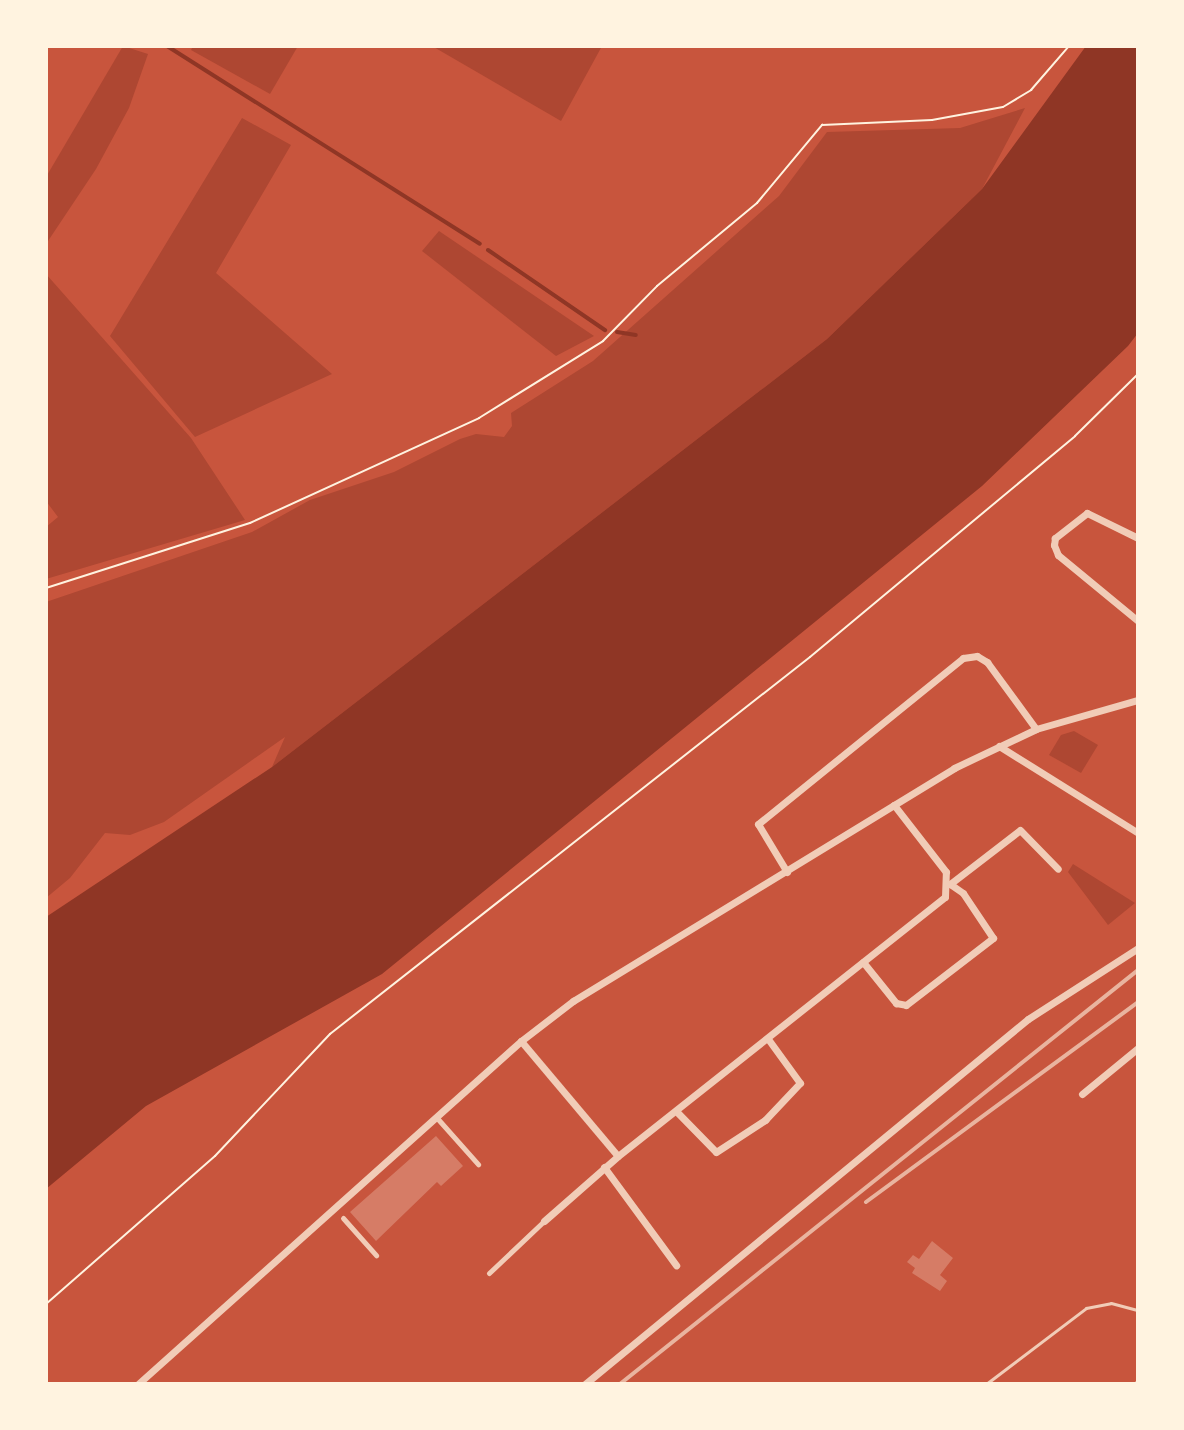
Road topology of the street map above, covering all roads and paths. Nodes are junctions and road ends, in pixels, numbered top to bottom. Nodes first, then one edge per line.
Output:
1 (1069, 46) edge
2 (1138, 374) edge
3 (1133, 380) junction
4 (1138, 384) edge
5 (1138, 538) edge
6 (46, 588) edge
7 (1138, 621) edge
8 (1138, 700) edge
9 (1036, 729) junction
10 (999, 746) junction
11 (894, 805) junction
12 (1138, 833) edge
13 (1058, 869) dead end
14 (787, 872) junction
15 (950, 884) junction
16 (1138, 948) edge
17 (863, 962) junction
18 (768, 1039) junction
19 (521, 1041) junction
20 (1138, 1048) edge
21 (1082, 1094) dead end
22 (676, 1111) junction
23 (437, 1118) junction
24 (618, 1156) junction
25 (478, 1164) dead end
26 (604, 1167) junction
27 (343, 1218) dead end
28 (544, 1221) joint
29 (376, 1255) dead end
30 (676, 1265) dead end
31 (489, 1273) dead end
32 (46, 1304) edge
33 (1138, 1310) edge
34 (138, 1384) edge
35 (585, 1384) edge
36 (986, 1384) edge

1 - 6 path
2 - 3 path
3 - 4 path
3 - 32 path
5 - 7 street
8 - 9 street
9 - 10 street
9 - 14 street
10 - 11 street
10 - 12 street
11 - 14 street
11 - 15 street
13 - 15 street
14 - 19 street
15 - 17 street
15 - 17 street
16 - 35 street
17 - 18 street
18 - 22 street
18 - 22 street
19 - 23 street
19 - 24 street
20 - 21 street
22 - 24 street
23 - 25 street
23 - 34 street
24 - 26 street
26 - 28 street
26 - 30 street
27 - 29 street
28 - 31 street
33 - 36 lane

